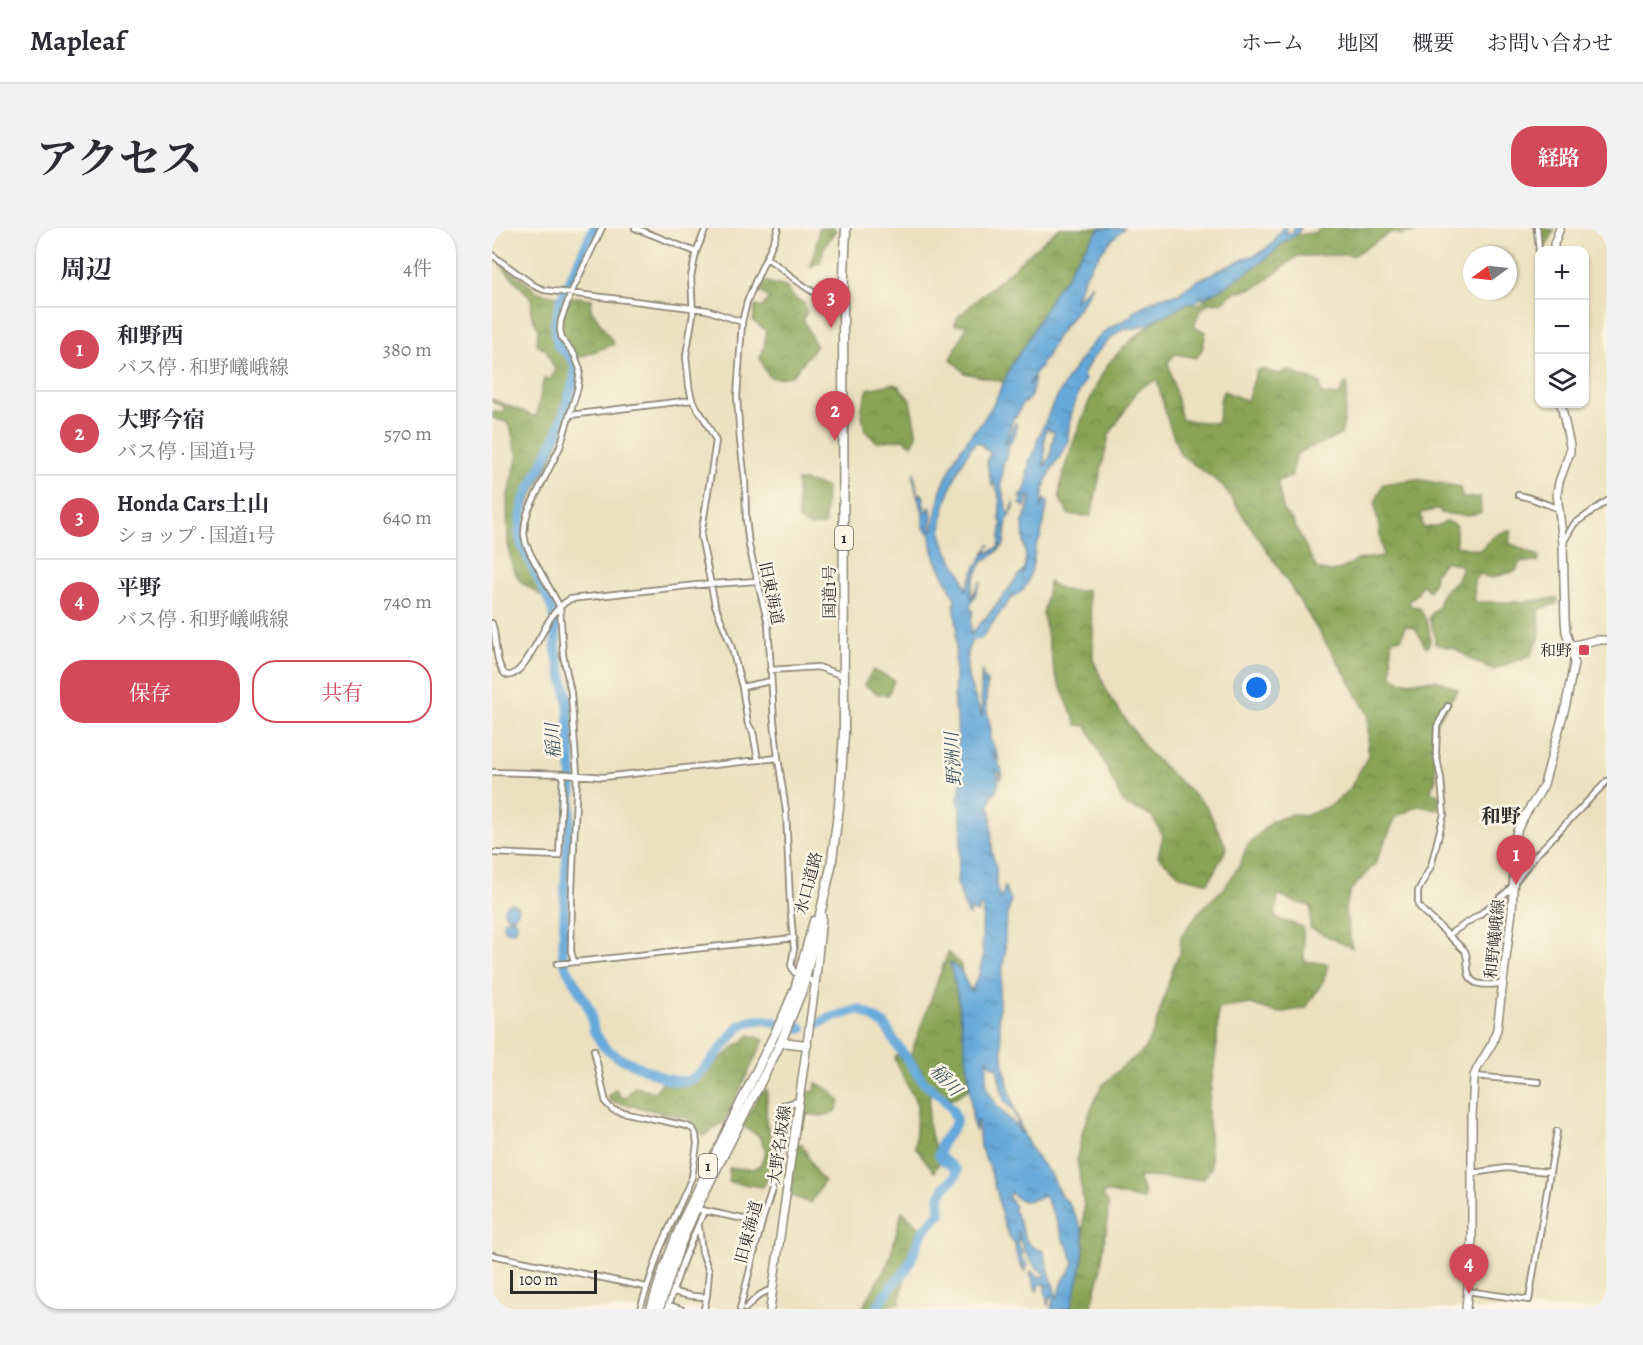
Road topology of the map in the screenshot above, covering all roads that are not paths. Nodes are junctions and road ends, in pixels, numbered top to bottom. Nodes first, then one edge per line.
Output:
1 (602, 228) edge
2 (635, 228) edge
3 (706, 228) edge
4 (778, 228) edge
5 (846, 228) edge
6 (1537, 228) edge
7 (1560, 228) edge
8 (1538, 246) edge
9 (1554, 246) edge
10 (696, 252) junction
11 (492, 255) edge
12 (766, 258) junction
13 (569, 293) junction
14 (843, 299) junction
15 (692, 308) junction
16 (742, 322) junction
17 (692, 400) junction
18 (1562, 408) edge
19 (570, 415) junction
20 (1518, 495) dead end
21 (1607, 501) edge
22 (1559, 509) junction
23 (1563, 543) junction
24 (757, 581) junction
25 (710, 584) junction
26 (559, 609) junction
27 (492, 623) edge
28 (1607, 640) edge
29 (1571, 646) junction
30 (770, 670) junction
31 (844, 676) junction
32 (771, 681) junction
33 (742, 687) junction
34 (1448, 706) dead end
35 (778, 758) junction
36 (758, 760) junction
37 (492, 772) edge
38 (565, 774) junction
39 (576, 775) junction
40 (1607, 781) edge
41 (833, 848) junction
42 (492, 854) edge
43 (1513, 884) junction
44 (824, 902) junction
45 (1448, 935) junction
46 (794, 938) junction
47 (807, 943) junction
48 (810, 959) junction
49 (573, 962) junction
50 (559, 964) dead end
51 (799, 973) junction
52 (1503, 984) junction
53 (815, 986) junction
54 (782, 1030) junction
55 (781, 1042) junction
56 (807, 1045) junction
57 (594, 1050) dead end
58 (1474, 1076) junction
59 (1539, 1082) dead end
60 (799, 1101) junction
61 (1557, 1131) dead end
62 (1550, 1172) junction
63 (1473, 1173) junction
64 (762, 1223) junction
65 (699, 1225) junction
66 (492, 1256) edge
67 (646, 1287) junction
68 (772, 1290) junction
69 (1467, 1291) junction
70 (673, 1292) junction
71 (706, 1297) junction
72 (668, 1307) edge
73 (640, 1309) edge
74 (651, 1309) edge
75 (659, 1309) edge
76 (681, 1309) edge
77 (704, 1309) edge
78 (740, 1309) edge
79 (745, 1309) edge
80 (770, 1309) edge
81 (1466, 1309) edge

1 - 13 street
2 - 10 street
3 - 10 street
4 - 12 street, 旧東海道
5 - 14 highway, 国道1号 / 1
6 - 8 street
7 - 9 main road
10 - 15 street
11 - 13 street
12 - 14 street
12 - 16 street, 旧東海道
13 - 15 street
13 - 19 street
14 - 31 highway, 国道1号 / 1
15 - 16 street
15 - 17 street
16 - 24 street, 旧東海道
17 - 19 street
17 - 25 street
18 - 22 main road, 和野嶬峨線
19 - 26 street
20 - 22 street
21 - 23 street
22 - 23 main road, 和野嶬峨線
23 - 29 main road, 和野嶬峨線
24 - 25 street
24 - 30 street, 旧東海道
25 - 26 street
25 - 33 street
26 - 27 street
26 - 39 street
28 - 29 main road
29 - 43 main road, 和野嶬峨線
30 - 31 street
30 - 32 street, 旧東海道
31 - 41 highway, 国道1号 / 1
32 - 33 street
32 - 35 street, 旧東海道
33 - 36 street
34 - 45 street
35 - 36 street
35 - 46 street, 旧東海道
36 - 39 street
37 - 38 street
38 - 39 street
38 - 42 street
39 - 49 street
40 - 43 street
41 - 44 highway, 水口道路 / 1
41 - 47 highway, 水口道路 / 1
43 - 45 street
43 - 52 main road, 和野嶬峨線
44 - 48 highway, 水口道路 / 1
44 - 53 main road, 大野名坂線
45 - 52 street
46 - 49 street
46 - 51 street, 旧東海道
47 - 48 main road
47 - 51 highway, 水口道路 / 1
48 - 51 highway, 水口道路 / 1
48 - 53 main road
49 - 50 street
51 - 53 street
51 - 54 highway, 水口道路 / 1
52 - 58 main road, 和野嶬峨線
53 - 56 main road, 大野名坂線
54 - 55 highway, 水口道路 / 1
54 - 74 highway, 水口道路 / 1
55 - 56 highway
55 - 75 highway, 水口道路 / 1
56 - 60 main road, 大野名坂線
57 - 67 street
58 - 59 street
58 - 63 main road, 和野嶬峨線
60 - 64 street, 旧東海道
60 - 68 main road, 大野名坂線
61 - 62 street
62 - 63 street
62 - 69 street
63 - 69 main road, 和野嶬峨線
64 - 65 street
64 - 78 street, 旧東海道
65 - 70 street
65 - 71 street
66 - 67 street
67 - 73 street
68 - 79 street
68 - 80 main road, 大野名坂線
69 - 81 main road, 和野嶬峨線
70 - 71 street
70 - 72 street
71 - 77 street
72 - 76 street

